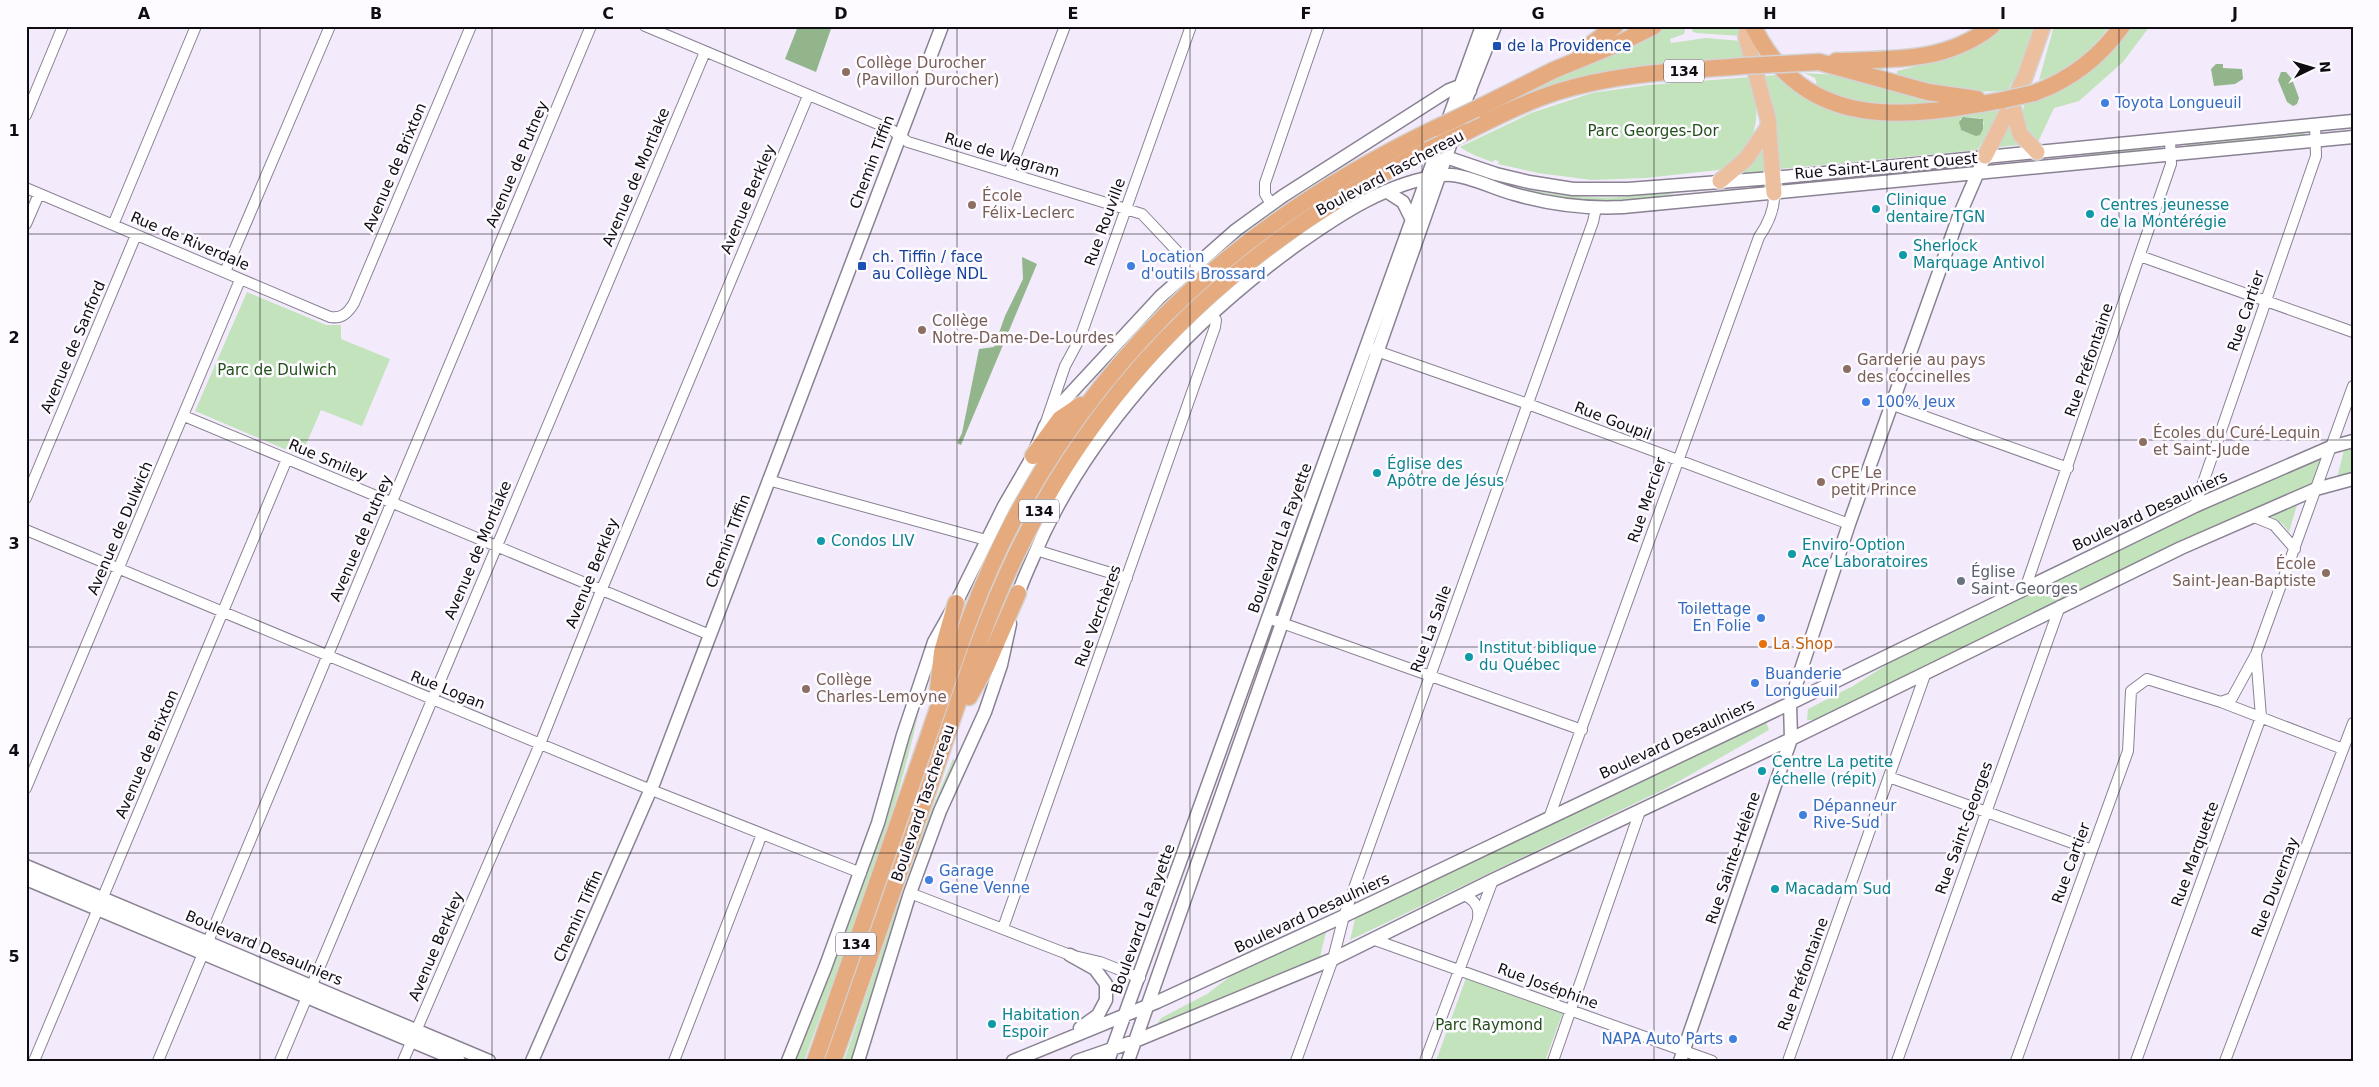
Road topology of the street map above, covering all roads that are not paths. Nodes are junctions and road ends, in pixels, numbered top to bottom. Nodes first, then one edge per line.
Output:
1 (63, 26) edge
2 (196, 26) edge
3 (330, 26) edge
4 (471, 26) edge
5 (591, 26) edge
6 (645, 26) edge
7 (942, 26) edge
8 (1065, 26) edge
9 (1191, 26) edge
10 (1319, 26) edge
11 (1482, 26) edge
12 (1495, 26) edge
13 (1615, 26) edge
14 (1654, 26) edge
15 (1748, 26) edge
16 (1753, 26) edge
17 (1992, 26) edge
18 (2043, 26) edge
19 (2122, 26) edge
20 (664, 30) edge
21 (705, 52) junction
22 (1819, 62) junction
23 (1554, 70) junction
24 (1465, 90) junction
25 (808, 96) junction
26 (2008, 102) junction
27 (26, 115) edge
28 (2353, 121) edge
29 (2315, 124) junction
30 (1769, 126) junction
31 (900, 135) junction
32 (2353, 137) edge
33 (2170, 139) junction
34 (2316, 141) junction
35 (2038, 152) junction
36 (2171, 155) junction
37 (1430, 156) junction
38 (1446, 156) junction
39 (1986, 156) junction
40 (1009, 173) junction
41 (1977, 174) junction
42 (1440, 176) junction
43 (1426, 180) junction
44 (1720, 181) junction
45 (1773, 185) junction
46 (26, 188) edge
47 (1386, 191) junction
48 (39, 194) junction
49 (1271, 204) junction
50 (1125, 208) junction
51 (1596, 208) junction
52 (1412, 220) junction
53 (26, 224) edge
54 (113, 225) junction
55 (136, 235) junction
56 (2140, 256) junction
57 (1192, 267) junction
58 (226, 272) junction
59 (240, 280) junction
60 (2265, 301) junction
61 (1212, 314) junction
62 (342, 317) joint
63 (2353, 332) edge
64 (1372, 350) junction
65 (2353, 386) edge
66 (1092, 398) junction
67 (1528, 404) junction
68 (1892, 405) junction
69 (184, 416) junction
70 (1045, 426) junction
71 (2353, 441) edge
72 (2331, 447) junction
73 (1034, 456) junction
74 (288, 459) junction
75 (1677, 460) junction
76 (2068, 468) junction
77 (2353, 479) edge
78 (768, 480) junction
79 (2316, 489) junction
80 (26, 498) edge
81 (392, 503) junction
82 (2195, 506) junction
83 (2254, 517) junction
84 (1849, 524) junction
85 (26, 530) edge
86 (986, 540) junction
87 (496, 546) junction
88 (2295, 549) junction
89 (1036, 550) junction
90 (118, 569) junction
91 (1127, 578) junction
92 (2025, 589) junction
93 (601, 591) junction
94 (1018, 594) junction
95 (956, 603) junction
96 (2060, 606) junction
97 (223, 612) junction
98 (1268, 618) junction
99 (1281, 622) junction
100 (710, 635) junction
101 (2256, 654) junction
102 (327, 656) junction
103 (1926, 672) junction
104 (1430, 675) junction
105 (432, 699) junction
106 (2221, 702) junction
107 (1790, 703) junction
108 (2260, 717) junction
109 (935, 719) junction
110 (2353, 723) edge
111 (1582, 730) junction
112 (948, 732) junction
113 (1791, 739) junction
114 (540, 744) junction
115 (2343, 749) junction
116 (1889, 777) junction
117 (26, 788) edge
118 (651, 790) junction
119 (1640, 811) junction
120 (1986, 812) junction
121 (1549, 818) junction
122 (762, 834) junction
123 (2092, 850) junction
124 (26, 866) edge
125 (861, 873) junction
126 (26, 879) edge
127 (1493, 880) junction
128 (910, 893) junction
129 (1464, 895) junction
130 (100, 904) junction
131 (1344, 916) junction
132 (1478, 918) junction
133 (1003, 928) junction
134 (1375, 940) junction
135 (205, 947) junction
136 (1070, 955) junction
137 (1333, 959) junction
138 (1160, 970) junction
139 (1459, 970) junction
140 (1140, 978) junction
141 (1182, 990) junction
142 (309, 991) junction
143 (1148, 1006) junction
144 (1572, 1010) junction
145 (1125, 1016) junction
146 (413, 1036) junction
147 (1066, 1039) junction
148 (1135, 1041) junction
149 (1110, 1055) edge
150 (1681, 1056) edge
151 (34, 1061) edge
152 (158, 1061) edge
153 (280, 1061) edge
154 (403, 1061) edge
155 (459, 1061) edge
156 (489, 1061) edge
157 (532, 1061) edge
158 (674, 1061) edge
159 (788, 1061) edge
160 (815, 1061) edge
161 (833, 1061) edge
162 (858, 1061) edge
163 (1013, 1061) edge
164 (1077, 1061) edge
165 (1128, 1061) edge
166 (1296, 1061) edge
167 (1425, 1061) edge
168 (1553, 1061) edge
169 (1712, 1061) edge
170 (1788, 1061) edge
171 (1897, 1061) edge
172 (2016, 1061) edge
173 (2136, 1061) edge
174 (2225, 1061) edge

1 - 27 street
2 - 54 street
3 - 58 street
4 - 62 street, Avenue de Brixton
5 - 81 street, Avenue de Putney
6 - 20 street, Rue de Wagram
7 - 31 street, Chemin Tiffin
8 - 40 street
9 - 50 street, Rue Rouville
10 - 49 street
11 - 24 street, Boulevard La Fayette
12 - 24 street, Boulevard La Fayette
13 - 23 highway
14 - 23 highway, Boulevard Taschereau
15 - 30 main road
16 - 26 highway
17 - 22 highway
18 - 26 main road
19 - 26 highway, Boulevard Taschereau, bridge
20 - 21 street, Rue de Wagram
21 - 25 street, Rue de Wagram
21 - 87 street, Avenue de Mortlake
22 - 26 highway, Boulevard Taschereau
22 - 37 highway, Boulevard Taschereau / 134, bridge
23 - 66 highway, Boulevard Taschereau / 134, bridge
24 - 37 street, Boulevard La Fayette
24 - 38 street, Boulevard La Fayette
24 - 49 street
25 - 31 street, Rue de Wagram
25 - 93 street, Avenue Berkley
26 - 35 main road
26 - 39 main road
28 - 29 street, Rue Saint-Laurent Ouest
29 - 33 street, Rue Saint-Laurent Ouest
29 - 34 street, Rue Cartier
30 - 44 main road
30 - 45 main road
31 - 40 street, Rue de Wagram
31 - 78 street, Chemin Tiffin
32 - 34 street, Rue Saint-Laurent Ouest
33 - 35 street, Rue Saint-Laurent Ouest
33 - 36 street, Rue Préfontaine
34 - 36 street, Rue Saint-Laurent Ouest
34 - 60 street, Rue Cartier
35 - 39 street, Rue Saint-Laurent Ouest
36 - 41 street, Rue Saint-Laurent Ouest
36 - 56 street, Rue Préfontaine
37 - 38 street
37 - 43 street, Boulevard La Fayette
37 - 112 highway, Boulevard Taschereau / 134
38 - 42 street, Boulevard La Fayette
38 - 44 street, Rue Saint-Laurent Ouest
39 - 41 street, Rue Sainte-Hélène
39 - 45 street, Rue Saint-Laurent Ouest
40 - 50 street, Rue de Wagram
41 - 45 street, Rue Saint-Laurent Ouest
41 - 68 street, Rue Sainte-Hélène
42 - 43 street, Rue Saint-Laurent Ouest
42 - 51 street, Rue Saint-Laurent Ouest
42 - 64 street, Boulevard La Fayette
43 - 47 street, Boulevard Taschereau
43 - 52 street, Boulevard La Fayette
44 - 45 street, Rue Saint-Laurent Ouest
45 - 51 street, Rue Saint-Laurent Ouest
45 - 75 street, Rue Mercier
46 - 48 street, Rue de Riverdale
47 - 52 street
47 - 61 street, Boulevard Taschereau
48 - 53 street
48 - 54 street, Rue de Riverdale
49 - 57 street
50 - 57 street, Rue de Wagram
50 - 70 street, Rue Rouville
51 - 67 street, Rue La Salle
52 - 64 street, Boulevard La Fayette
54 - 55 street, Rue de Riverdale
55 - 58 street, Rue de Riverdale
55 - 80 street, Avenue de Sanford
56 - 60 street
56 - 76 street, Rue Préfontaine
57 - 70 street
58 - 59 street, Rue de Riverdale
59 - 62 street, Rue de Riverdale
59 - 69 street, Avenue de Dulwich
60 - 63 street
60 - 82 street, Rue Cartier
61 - 89 street, Boulevard Taschereau
61 - 91 street, Rue Verchères
64 - 67 street, Rue Goupil
64 - 98 street, Boulevard La Fayette
64 - 99 street, Boulevard La Fayette
65 - 72 street, Rue Marquette
66 - 73 highway
66 - 109 highway, Boulevard Taschereau / 134
67 - 75 street, Rue Goupil
67 - 104 street, Rue La Salle
68 - 76 street
68 - 84 street, Rue Sainte-Hélène
69 - 74 street, Rue Smiley
69 - 90 street, Avenue de Dulwich
70 - 73 street
71 - 72 street, Boulevard Desaulniers
72 - 79 street, Rue Marquette
72 - 82 street, Boulevard Desaulniers
73 - 86 street
74 - 81 street, Rue Smiley
74 - 97 street, Avenue de Brixton
75 - 84 street, Rue Goupil
75 - 111 street, Rue Mercier
76 - 92 street, Rue Préfontaine
77 - 79 street
78 - 86 street
78 - 100 street, Chemin Tiffin
79 - 83 street
79 - 88 street, Rue Marquette
81 - 87 street, Rue Smiley
81 - 102 street, Avenue de Putney
82 - 92 street, Boulevard Desaulniers
83 - 88 street
83 - 96 street
84 - 107 street, Rue Sainte-Hélène
85 - 90 street, Rue Logan
86 - 95 street
87 - 93 street, Rue Smiley
87 - 105 street, Avenue de Mortlake
88 - 101 street, Rue Marquette
89 - 91 street
89 - 94 street, Boulevard Taschereau
90 - 97 street, Rue Logan
90 - 117 street, Avenue de Dulwich
91 - 133 street, Rue Verchères
92 - 107 street, Boulevard Desaulniers
93 - 100 street, Rue Smiley
93 - 114 street, Avenue Berkley
94 - 112 highway
94 - 128 street, Boulevard Taschereau
95 - 109 highway
95 - 125 street
96 - 103 street
96 - 120 street, Rue Saint-Georges
97 - 102 street, Rue Logan
97 - 130 street, Avenue de Brixton
98 - 99 street
98 - 140 street, Boulevard La Fayette
99 - 104 street
99 - 138 street, Boulevard La Fayette
100 - 118 street, Chemin Tiffin
101 - 106 street, Rue Marquette
101 - 108 street, Rue Marquette
102 - 105 street, Rue Logan
102 - 135 street, Avenue de Putney
103 - 113 street
103 - 116 street, Rue Préfontaine
104 - 111 street
104 - 131 street, Rue La Salle
105 - 114 street, Rue Logan
105 - 142 street, Avenue de Mortlake
106 - 108 street
106 - 123 street, Rue Cartier
107 - 113 street, Rue Sainte-Hélène
107 - 121 street, Boulevard Desaulniers
108 - 115 street
108 - 173 street, Rue Marquette
109 - 160 highway, Boulevard Taschereau / 134
110 - 115 street, Rue Duvernay
111 - 121 street, Rue Mercier
112 - 161 highway, Boulevard Taschereau / 134
113 - 119 street
113 - 150 street, Rue Sainte-Hélène
114 - 118 street, Rue Logan
114 - 146 street, Avenue Berkley
115 - 174 street, Rue Duvernay
116 - 120 street
116 - 170 street, Rue Préfontaine
118 - 122 street, Rue Logan
118 - 157 street, Chemin Tiffin
119 - 127 street
119 - 144 street
120 - 123 street
120 - 171 street, Rue Saint-Georges
121 - 131 street, Boulevard Desaulniers
122 - 125 street, Rue Logan
122 - 158 street
123 - 172 street, Rue Cartier
124 - 130 street, Boulevard Desaulniers
125 - 159 street
126 - 130 street, Boulevard Desaulniers
127 - 129 street
127 - 132 street
128 - 133 street
128 - 162 street, Boulevard Taschereau
129 - 132 street
129 - 134 street
130 - 135 street, Boulevard Desaulniers
130 - 151 street, Avenue de Brixton
131 - 137 street, Rue La Salle
131 - 141 street, Boulevard Desaulniers
132 - 139 street
133 - 136 street
134 - 137 street
134 - 139 street, Rue Joséphine
135 - 142 street, Boulevard Desaulniers
135 - 152 street, Avenue de Putney
136 - 140 street
136 - 147 street
137 - 148 street
137 - 166 street, Rue La Salle
138 - 141 street
138 - 143 street, Boulevard La Fayette
139 - 144 street, Rue Joséphine
139 - 167 street
140 - 145 street, Boulevard La Fayette
141 - 143 street, Boulevard Desaulniers
142 - 146 street, Boulevard Desaulniers
142 - 153 street, Avenue de Mortlake
143 - 145 street, Boulevard Desaulniers
143 - 148 street, Boulevard La Fayette
144 - 150 street, Rue Joséphine
144 - 168 street
145 - 147 street, Boulevard Desaulniers
145 - 149 street, Boulevard La Fayette
146 - 154 street, Avenue Berkley
146 - 155 street, Boulevard Desaulniers
146 - 156 street, Boulevard Desaulniers
147 - 163 street, Boulevard Desaulniers
148 - 149 street
148 - 165 street, Boulevard La Fayette
149 - 164 street
150 - 169 street, Rue Joséphine

